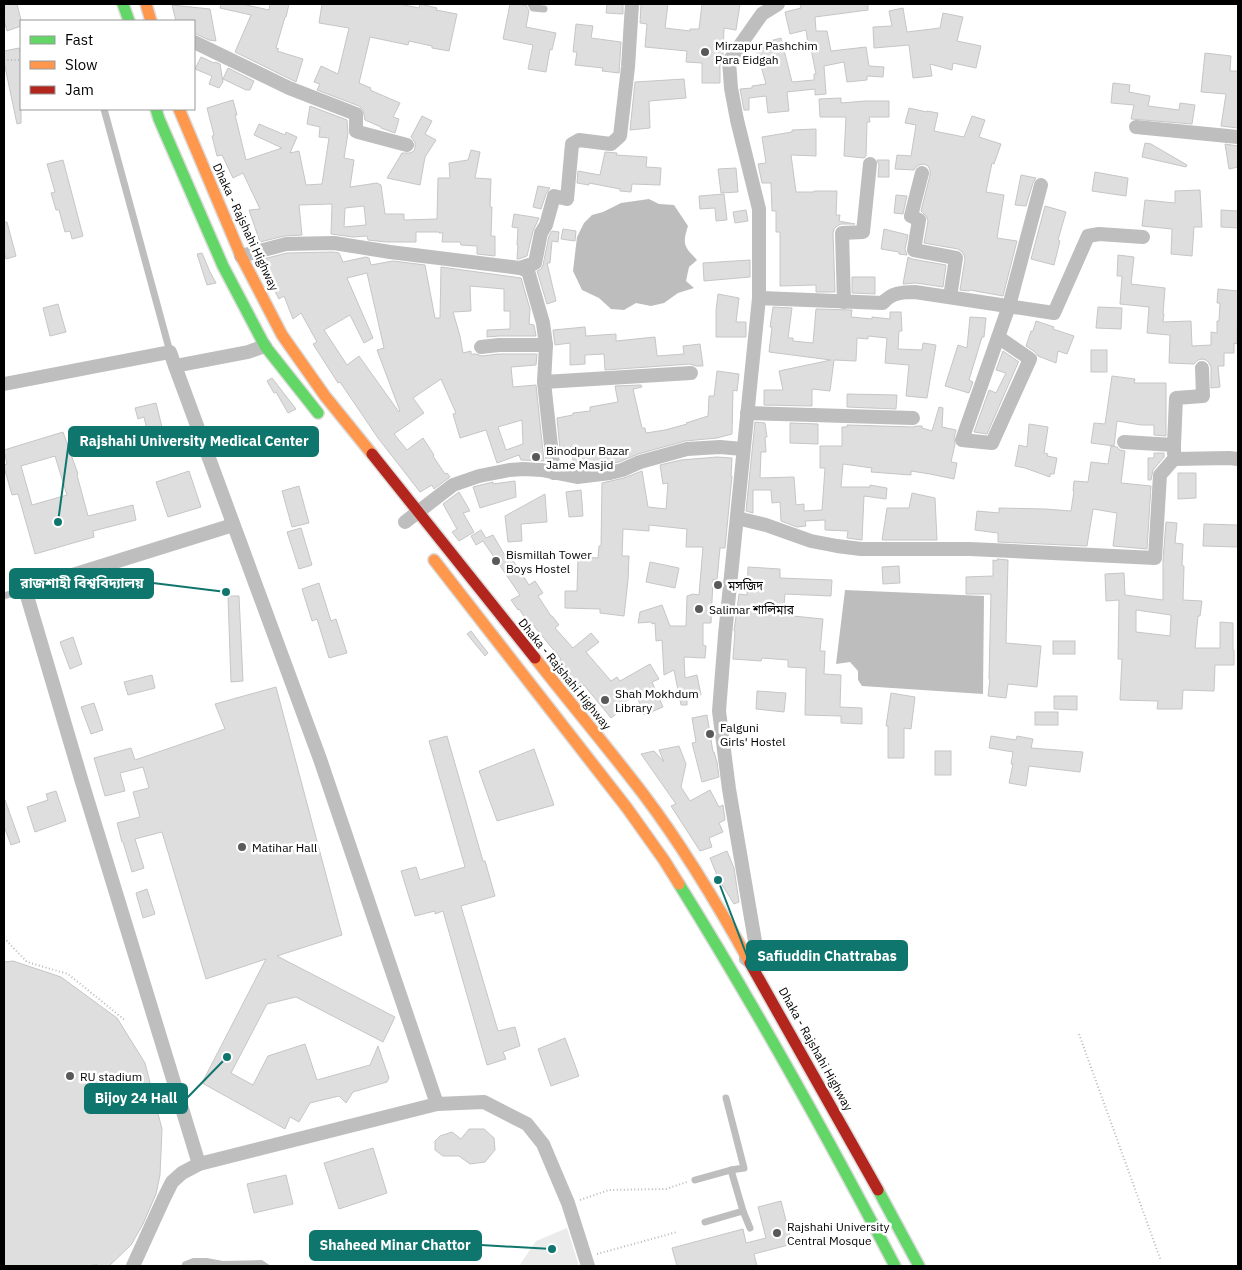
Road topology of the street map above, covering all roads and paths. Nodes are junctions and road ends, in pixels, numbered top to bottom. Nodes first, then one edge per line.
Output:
1 (123, 4) edge
2 (146, 4) edge
3 (531, 4) edge
4 (632, 4) edge
5 (778, 4) edge
6 (544, 9) dead end
7 (758, 9) edge
8 (129, 20) edge
9 (151, 20) edge
10 (195, 42) edge
11 (4, 60) edge
12 (20, 60) edge
13 (104, 110) edge
14 (156, 110) edge
15 (179, 110) edge
16 (1136, 127) dead end
17 (1238, 137) edge
18 (406, 144) dead end
19 (870, 164) dead end
20 (922, 173) dead end
21 (1041, 185) dead end
22 (1143, 237) dead end
23 (241, 256) junction
24 (520, 268) junction
25 (950, 297) junction
26 (759, 298) junction
27 (844, 302) junction
28 (1009, 306) junction
29 (998, 338) junction
30 (546, 345) junction
31 (265, 346) junction
32 (481, 347) dead end
33 (170, 352) junction
34 (175, 366) junction
35 (1202, 368) dead end
36 (691, 373) dead end
37 (544, 382) junction
38 (4, 384) edge
39 (747, 413) junction
40 (913, 418) dead end
41 (326, 422) dead end
42 (1124, 442) dead end
43 (1174, 445) junction
44 (743, 449) junction
45 (1174, 459) junction
46 (1238, 459) edge
47 (554, 473) junction
48 (418, 512) junction
49 (737, 518) junction
50 (404, 522) dead end
51 (233, 525) junction
52 (429, 553) dead end
53 (28, 588) junction
54 (4, 596) edge
55 (4, 938) edge
56 (748, 958) junction
57 (731, 969) junction
58 (126, 1021) dead end
59 (1078, 1034) dead end
60 (726, 1098) dead end
61 (437, 1104) junction
62 (198, 1164) junction
63 (731, 1170) junction
64 (694, 1180) joint
65 (568, 1203) junction
66 (743, 1212) junction
67 (705, 1222) dead end
68 (750, 1228) dead end
69 (677, 1232) dead end
70 (1161, 1261) dead end
71 (587, 1262) edge
72 (133, 1266) edge
73 (895, 1266) edge
74 (919, 1266) edge

1 - 8 highway
2 - 9 highway
3 - 6 lane
4 - 24 street
5 - 7 street
7 - 26 street
10 - 18 street
11 - 12 path
13 - 33 lane
14 - 31 highway
15 - 23 highway, Dhaka - Rajshahi Highway
16 - 17 street
19 - 27 street
20 - 25 street
21 - 28 street
22 - 28 street
23 - 24 street
23 - 48 highway, Dhaka - Rajshahi Highway
24 - 30 street
25 - 27 street
25 - 28 street
26 - 27 street
26 - 39 street
28 - 29 street
29 - 29 street
30 - 32 street
30 - 37 street
31 - 34 street
31 - 41 highway
33 - 34 street
33 - 38 street
34 - 51 street
35 - 43 street
36 - 37 street
37 - 47 street
39 - 40 street
39 - 44 street
42 - 43 street
43 - 45 street
44 - 47 street
44 - 49 street
45 - 46 street
45 - 49 street
47 - 48 street
48 - 50 street
48 - 56 highway, Dhaka - Rajshahi Highway
49 - 56 street
51 - 53 street
51 - 61 street
52 - 57 highway
53 - 54 lane
53 - 62 street
55 - 58 path
56 - 57 street
56 - 74 highway, Dhaka - Rajshahi Highway
57 - 73 highway
59 - 70 path
60 - 63 lane
61 - 62 street
61 - 65 street
62 - 72 street
63 - 64 lane
63 - 66 lane
64 - 65 path
65 - 71 street
66 - 67 lane
66 - 68 lane
69 - 71 path

